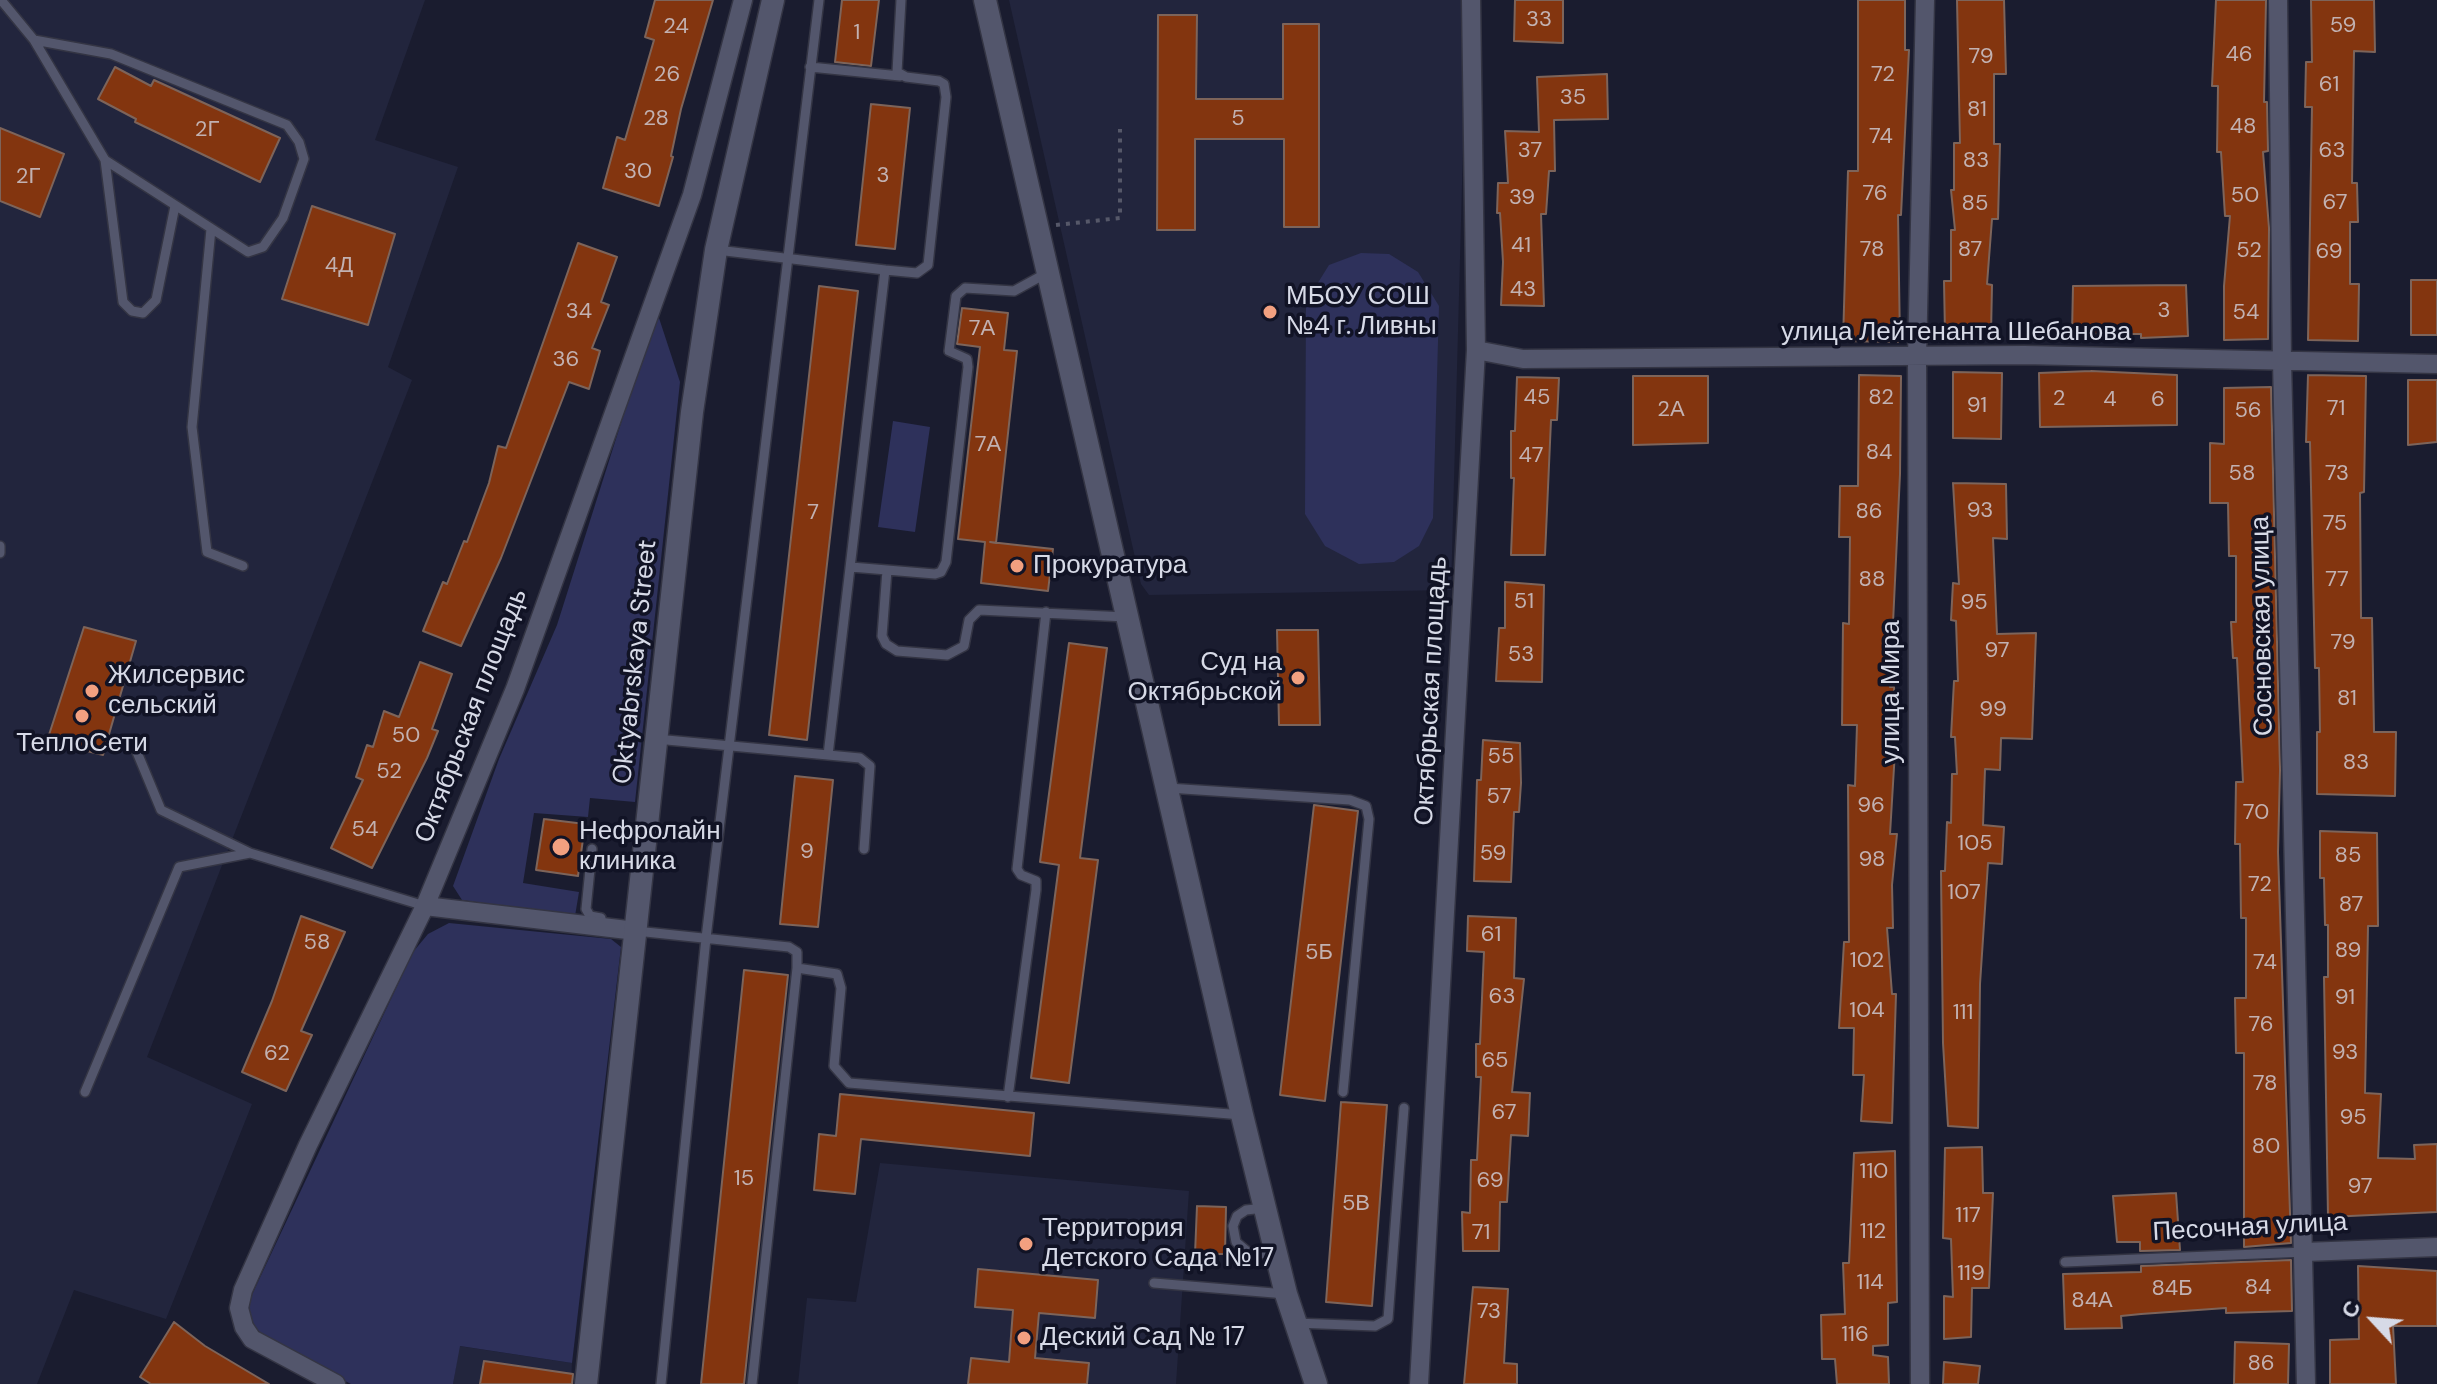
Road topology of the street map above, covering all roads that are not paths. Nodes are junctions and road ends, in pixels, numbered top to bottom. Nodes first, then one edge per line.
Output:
1 (1, 0) edge
2 (743, 0) edge
3 (773, 0) edge
4 (819, 0) edge
5 (901, 0) edge
6 (985, 0) edge
7 (1471, 0) edge
8 (1925, 0) edge
9 (2278, 0) edge
10 (34, 40) junction
11 (810, 67) junction
12 (900, 76) junction
13 (105, 160) junction
14 (175, 206) junction
15 (211, 229) junction
16 (716, 250) junction
17 (786, 258) junction
18 (885, 270) junction
19 (1047, 272) junction
20 (1476, 350) junction
21 (1917, 358) junction
22 (2282, 362) junction
23 (2437, 364) edge
24 (0, 546) edge
25 (0, 553) edge
26 (243, 566) dead end
27 (851, 567) junction
28 (887, 570) junction
29 (1046, 612) junction
30 (1126, 617) junction
31 (656, 739) junction
32 (134, 745) dead end
33 (728, 746) junction
34 (828, 755) junction
35 (1165, 787) junction
36 (592, 849) dead end
37 (864, 849) dead end
38 (250, 853) junction
39 (425, 906) junction
40 (636, 926) junction
41 (706, 938) junction
42 (797, 968) junction
43 (85, 1092) dead end
44 (1343, 1092) dead end
45 (1008, 1097) junction
46 (1404, 1108) dead end
47 (1242, 1115) junction
48 (1264, 1208) junction
49 (2437, 1247) edge
50 (2305, 1252) junction
51 (1276, 1255) junction
52 (2065, 1262) dead end
53 (1154, 1283) dead end
54 (1286, 1294) junction
55 (1295, 1323) junction
56 (336, 1384) edge
57 (586, 1384) edge
58 (661, 1384) edge
59 (752, 1384) edge
60 (1316, 1384) edge
61 (1419, 1384) edge
62 (1920, 1384) edge
63 (2306, 1384) edge

1 - 10 lane
2 - 39 street, Октябрьская площадь
3 - 16 street, Oktyabrskaya Street
4 - 11 lane
5 - 12 lane
6 - 19 street
7 - 20 street, Октябрьская площадь
8 - 21 street, улица Мира
9 - 22 street, Сосновская улица
10 - 13 lane
10 - 15 lane
11 - 12 lane
11 - 17 lane
12 - 18 lane
13 - 14 lane
13 - 14 lane
14 - 15 lane
15 - 26 lane
16 - 17 lane
16 - 31 street, Oktyabrskaya Street
17 - 18 lane
17 - 33 lane
18 - 27 lane
19 - 28 lane
19 - 30 street
20 - 21 street, улица Лейтенанта Шебанова
20 - 61 street, Октябрьская площадь
21 - 22 street, улица Лейтенанта Шебанова
21 - 62 street, улица Мира
22 - 23 street, улица Лейтенанта Шебанова
22 - 50 street, Сосновская улица
24 - 25 lane
27 - 28 lane
27 - 34 lane
28 - 29 lane
29 - 30 lane
29 - 45 lane
30 - 35 street
31 - 33 lane
31 - 40 street, Oktyabrskaya Street
32 - 38 lane
33 - 34 lane
33 - 41 lane
34 - 37 lane
35 - 44 lane
35 - 47 street
36 - 40 lane
38 - 39 lane
38 - 43 lane
39 - 40 street
39 - 56 street, Октябрьская площадь
40 - 41 lane
40 - 57 street, Oktyabrskaya Street
41 - 42 lane
41 - 58 lane
42 - 45 lane
42 - 59 lane
45 - 47 lane
46 - 55 lane
47 - 48 street
48 - 51 street
48 - 51 lane
49 - 50 street, Песочная улица
50 - 52 lane, Песочная улица
50 - 63 street, Сосновская улица
51 - 54 street
53 - 54 lane
54 - 55 street
55 - 60 street

